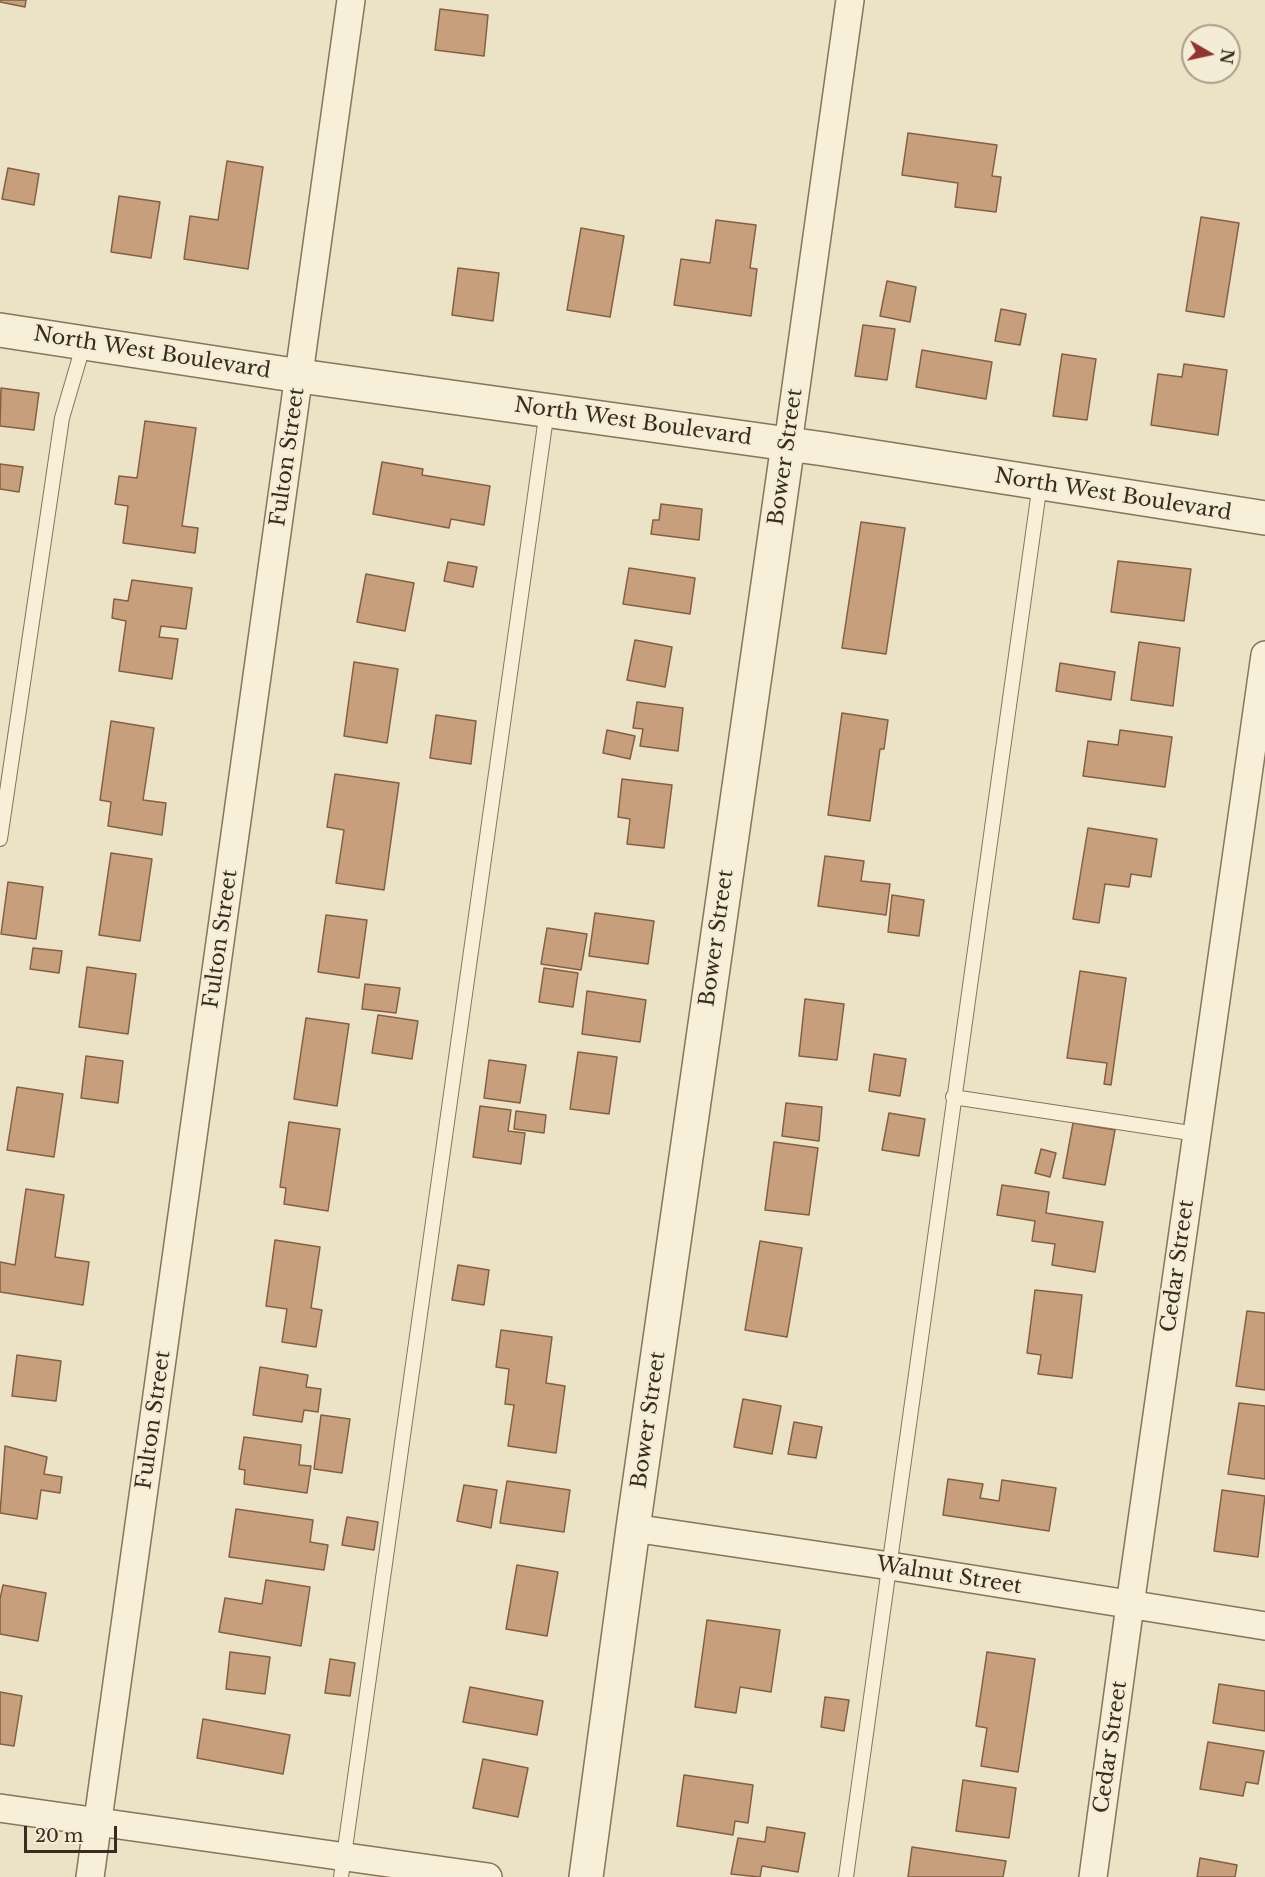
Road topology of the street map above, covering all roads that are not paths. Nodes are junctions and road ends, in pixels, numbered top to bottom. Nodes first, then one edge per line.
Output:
1 (351, 0) edge
2 (850, 0) edge
3 (0, 330) edge
4 (84, 343) junction
5 (300, 376) junction
6 (547, 410) junction
7 (788, 444) junction
8 (1040, 483) junction
9 (1265, 518) edge
10 (1265, 655) edge
11 (0, 839) edge
12 (953, 1097) junction
13 (1197, 1134) junction
14 (633, 1528) junction
15 (890, 1566) junction
16 (1130, 1605) junction
17 (1265, 1626) edge
18 (0, 1808) edge
19 (98, 1822) junction
20 (342, 1866) edge
21 (90, 1877) edge
22 (488, 1877) edge
23 (586, 1877) edge
24 (846, 1877) edge
25 (1093, 1877) edge

1 - 5 street, Fulton Street
2 - 7 street, Bower Street
3 - 4 street, North West Boulevard
4 - 5 street, North West Boulevard
4 - 11 lane
5 - 6 street, North West Boulevard
5 - 19 street, Fulton Street
6 - 7 street, North West Boulevard
6 - 20 lane
7 - 8 street, North West Boulevard
7 - 14 street, Bower Street
8 - 9 street, North West Boulevard
8 - 12 lane
10 - 13 street, Cedar Street
12 - 13 lane
12 - 15 lane
13 - 16 street, Cedar Street
14 - 15 street, Walnut Street
14 - 23 street, Bower Street
15 - 16 street, Walnut Street
15 - 24 lane
16 - 17 street, Walnut Street
16 - 25 street, Cedar Street
18 - 19 street
19 - 20 street
19 - 21 street, Fulton Street
20 - 22 street

